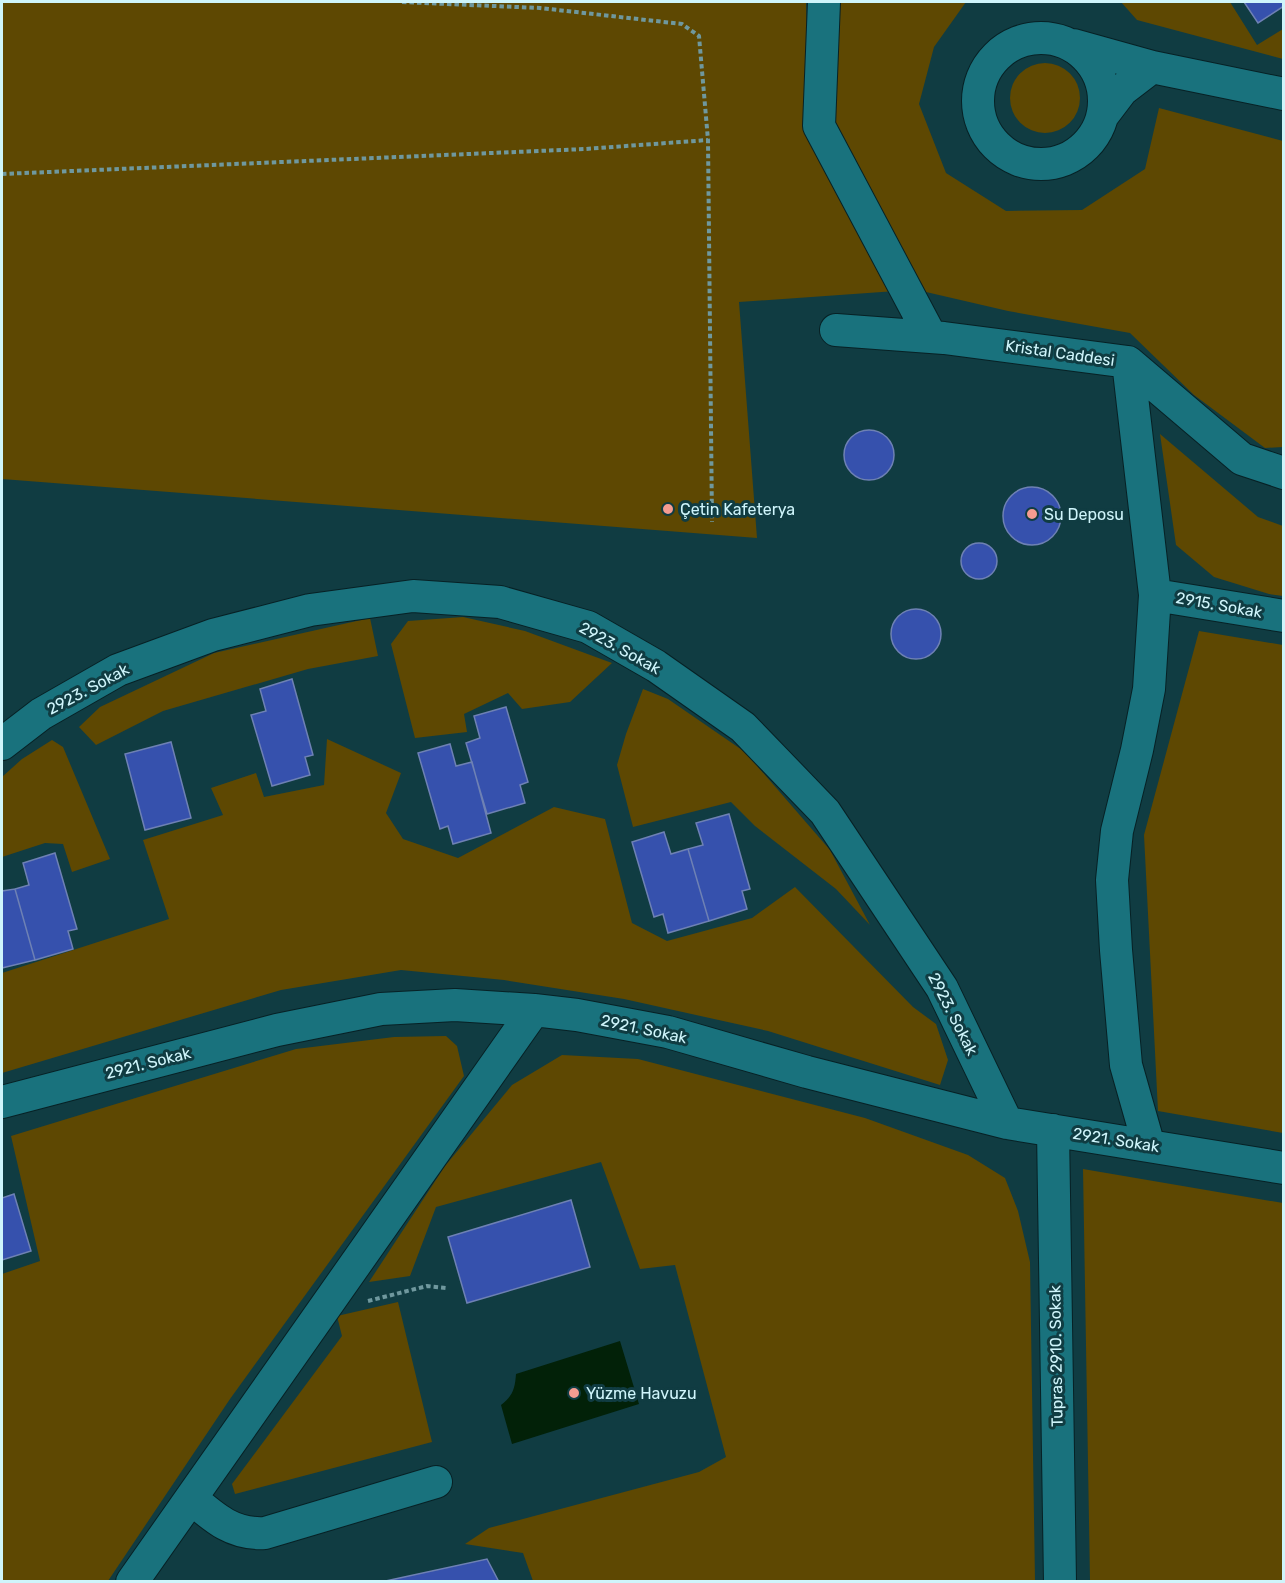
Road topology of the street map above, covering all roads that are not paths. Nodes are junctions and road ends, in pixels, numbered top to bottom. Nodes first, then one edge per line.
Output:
1 (824, 2) edge
2 (1068, 43) junction
3 (1152, 67) junction
4 (1284, 94) edge
5 (1103, 114) junction
6 (836, 330) dead end
7 (931, 337) junction
8 (1128, 362) junction
9 (1284, 473) edge
10 (1155, 595) junction
11 (1284, 616) edge
12 (2, 744) edge
13 (534, 1010) junction
14 (2, 1102) edge
15 (1007, 1123) junction
16 (1053, 1130) junction
17 (1149, 1146) junction
18 (1284, 1168) edge
19 (436, 1482) dead end
20 (191, 1498) junction
21 (132, 1581) edge
22 (1059, 1581) edge

1 - 7 street
2 - 3 street
2 - 5 street
2 - 5 street
3 - 4 street
3 - 5 street
6 - 7 street, Kristal Caddesi
7 - 8 street, Kristal Caddesi
8 - 9 street, Kristal Caddesi
8 - 10 street
10 - 11 street, 2915. Sokak
10 - 17 street
12 - 15 street, 2923. Sokak
13 - 14 street, 2921. Sokak
13 - 15 street, 2921. Sokak
13 - 20 street
15 - 16 street, 2921. Sokak
16 - 17 street, 2921. Sokak
16 - 22 street, Tupras 2910. Sokak
17 - 18 street, 2921. Sokak
19 - 20 street
20 - 21 street

